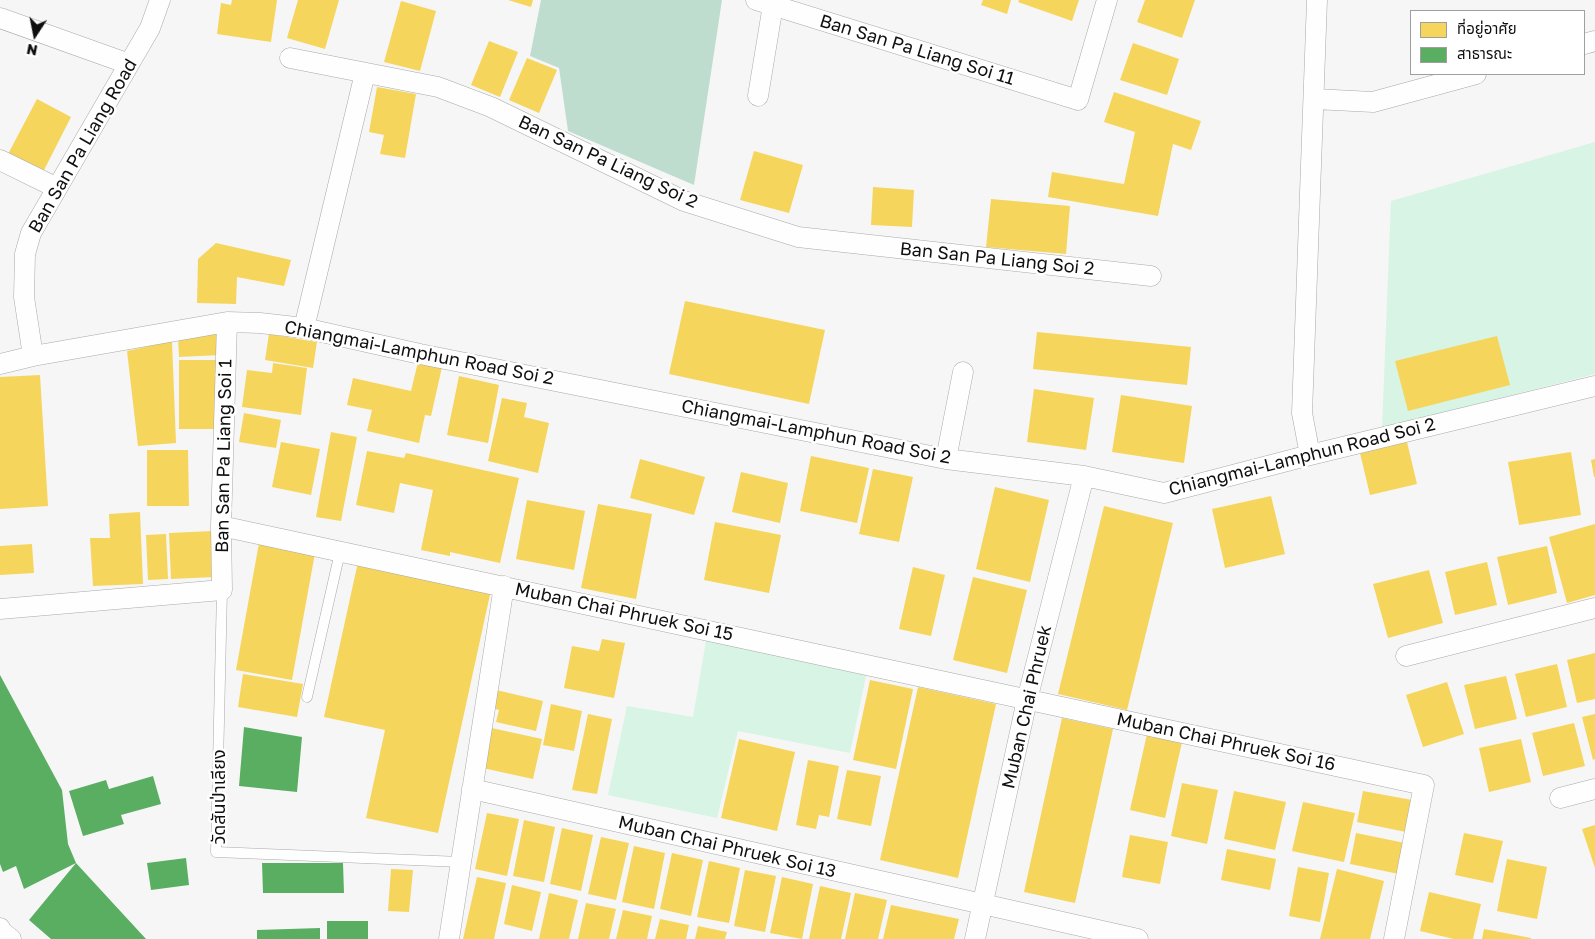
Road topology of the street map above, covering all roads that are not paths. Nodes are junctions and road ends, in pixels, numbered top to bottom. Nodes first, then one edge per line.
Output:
1 (160, 0) edge
2 (1107, 0) edge
3 (1317, 0) edge
4 (765, 3) edge
5 (0, 18) edge
6 (290, 58) dead end
7 (129, 64) junction
8 (365, 73) junction
9 (1472, 75) edge
10 (758, 96) dead end
11 (1314, 99) junction
12 (0, 160) edge
13 (57, 188) junction
14 (1152, 276) dead end
15 (227, 322) junction
16 (304, 328) junction
17 (33, 356) junction
18 (0, 364) edge
19 (963, 372) dead end
20 (1595, 386) edge
21 (1310, 455) junction
22 (946, 459) junction
23 (1084, 476) junction
24 (221, 526) junction
25 (340, 552) junction
26 (504, 586) junction
27 (222, 590) junction
28 (1595, 608) edge
29 (0, 609) edge
30 (1406, 656) dead end
31 (307, 698) dead end
32 (1027, 700) junction
33 (472, 789) junction
34 (1595, 789) edge
35 (1560, 798) dead end
36 (461, 862) junction
37 (982, 904) junction
38 (0, 928) edge
39 (11, 939) edge
40 (449, 939) edge
41 (974, 939) edge
42 (1138, 939) edge
43 (1394, 939) edge

1 - 7 street, Ban San Pa Liang Road
2 - 4 street, Ban San Pa Liang Soi 11
3 - 11 street
4 - 10 street
5 - 7 street
6 - 8 street, Ban San Pa Liang Soi 2
7 - 13 street, Ban San Pa Liang Road
8 - 14 street, Ban San Pa Liang Soi 2
8 - 16 street
9 - 11 street
11 - 21 street
12 - 13 street
13 - 17 street, Ban San Pa Liang Road
15 - 16 street, Chiangmai-Lamphun Road Soi 2
15 - 17 street, Chiangmai-Lamphun Road Soi 2
15 - 24 street, Ban San Pa Liang Soi 1
16 - 22 street, Chiangmai-Lamphun Road Soi 2
17 - 18 street, Chiangmai-Lamphun Road Soi 2
19 - 22 street
20 - 21 street, Chiangmai-Lamphun Road Soi 2
21 - 23 street, Chiangmai-Lamphun Road Soi 2
22 - 23 street, Chiangmai-Lamphun Road Soi 2
23 - 32 street, Muban Chai Phruek
24 - 25 street, Muban Chai Phruek Soi 15
24 - 27 street, Ban San Pa Liang Soi 1
25 - 26 street, Muban Chai Phruek Soi 15
25 - 31 lane
26 - 32 street, Muban Chai Phruek Soi 15
26 - 33 street
27 - 29 street
27 - 36 lane, วัดสันป่าเลียง
28 - 30 street
32 - 37 street, Muban Chai Phruek
32 - 43 street, Muban Chai Phruek Soi 16
33 - 36 street
33 - 37 street, Muban Chai Phruek Soi 13
34 - 35 street
36 - 40 street
37 - 41 street, Muban Chai Phruek
37 - 42 street, Muban Chai Phruek Soi 13
38 - 39 street

